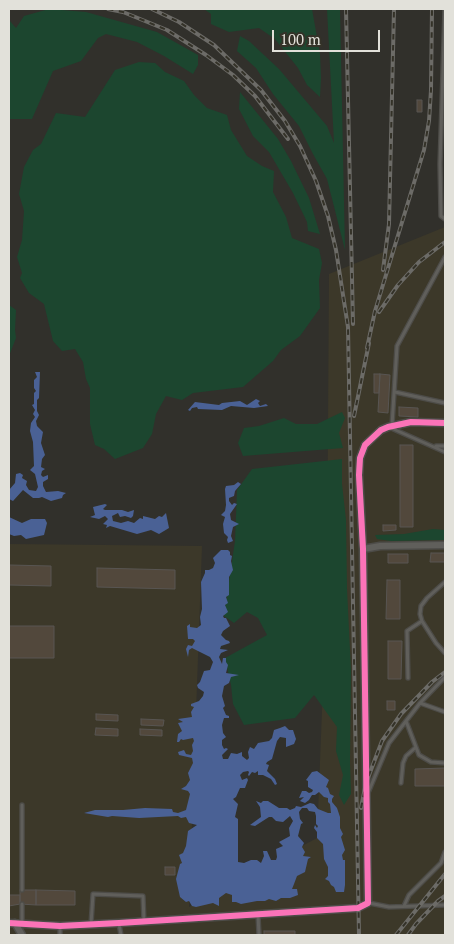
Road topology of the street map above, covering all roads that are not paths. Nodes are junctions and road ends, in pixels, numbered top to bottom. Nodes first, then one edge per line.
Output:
1 (445, 9) edge
2 (445, 219) edge
3 (445, 257) edge
4 (395, 392) junction
5 (445, 403) edge
6 (445, 423) edge
7 (390, 427) junction
8 (433, 446) junction
9 (445, 446) edge
10 (445, 452) edge
11 (445, 545) edge
12 (363, 549) junction
13 (445, 582) edge
14 (422, 621) junction
15 (445, 653) edge
16 (445, 677) edge
17 (408, 678) dead end
18 (420, 703) junction
19 (445, 712) edge
20 (405, 720) junction
21 (415, 748) junction
22 (445, 763) edge
23 (401, 783) dead end
24 (367, 796) junction
25 (22, 805) dead end
26 (445, 852) edge
27 (22, 890) dead end
28 (368, 903) junction
29 (22, 904) dead end
30 (445, 904) edge
31 (404, 906) junction
32 (258, 914) junction
33 (144, 922) junction
34 (15, 923) edge
35 (119, 923) junction
36 (91, 924) junction
37 (60, 926) junction
38 (22, 935) edge
39 (60, 935) edge
40 (121, 935) edge
41 (259, 935) edge

1 - 2 lane
3 - 4 lane
4 - 5 lane
4 - 7 lane
6 - 7 street
7 - 8 lane
7 - 12 street
8 - 9 lane
8 - 10 lane
11 - 12 street
12 - 24 street
13 - 14 lane
14 - 15 lane
14 - 17 lane
16 - 18 lane
18 - 19 lane
18 - 20 lane
20 - 21 lane
20 - 24 lane
21 - 22 lane
21 - 23 lane
24 - 28 street
25 - 27 lane
26 - 31 lane
28 - 31 lane
28 - 32 street
29 - 34 lane
30 - 31 lane
32 - 33 street
32 - 41 lane
33 - 35 street
33 - 36 lane
34 - 37 street
34 - 38 street
35 - 36 street
35 - 40 lane
36 - 37 street
37 - 39 lane

